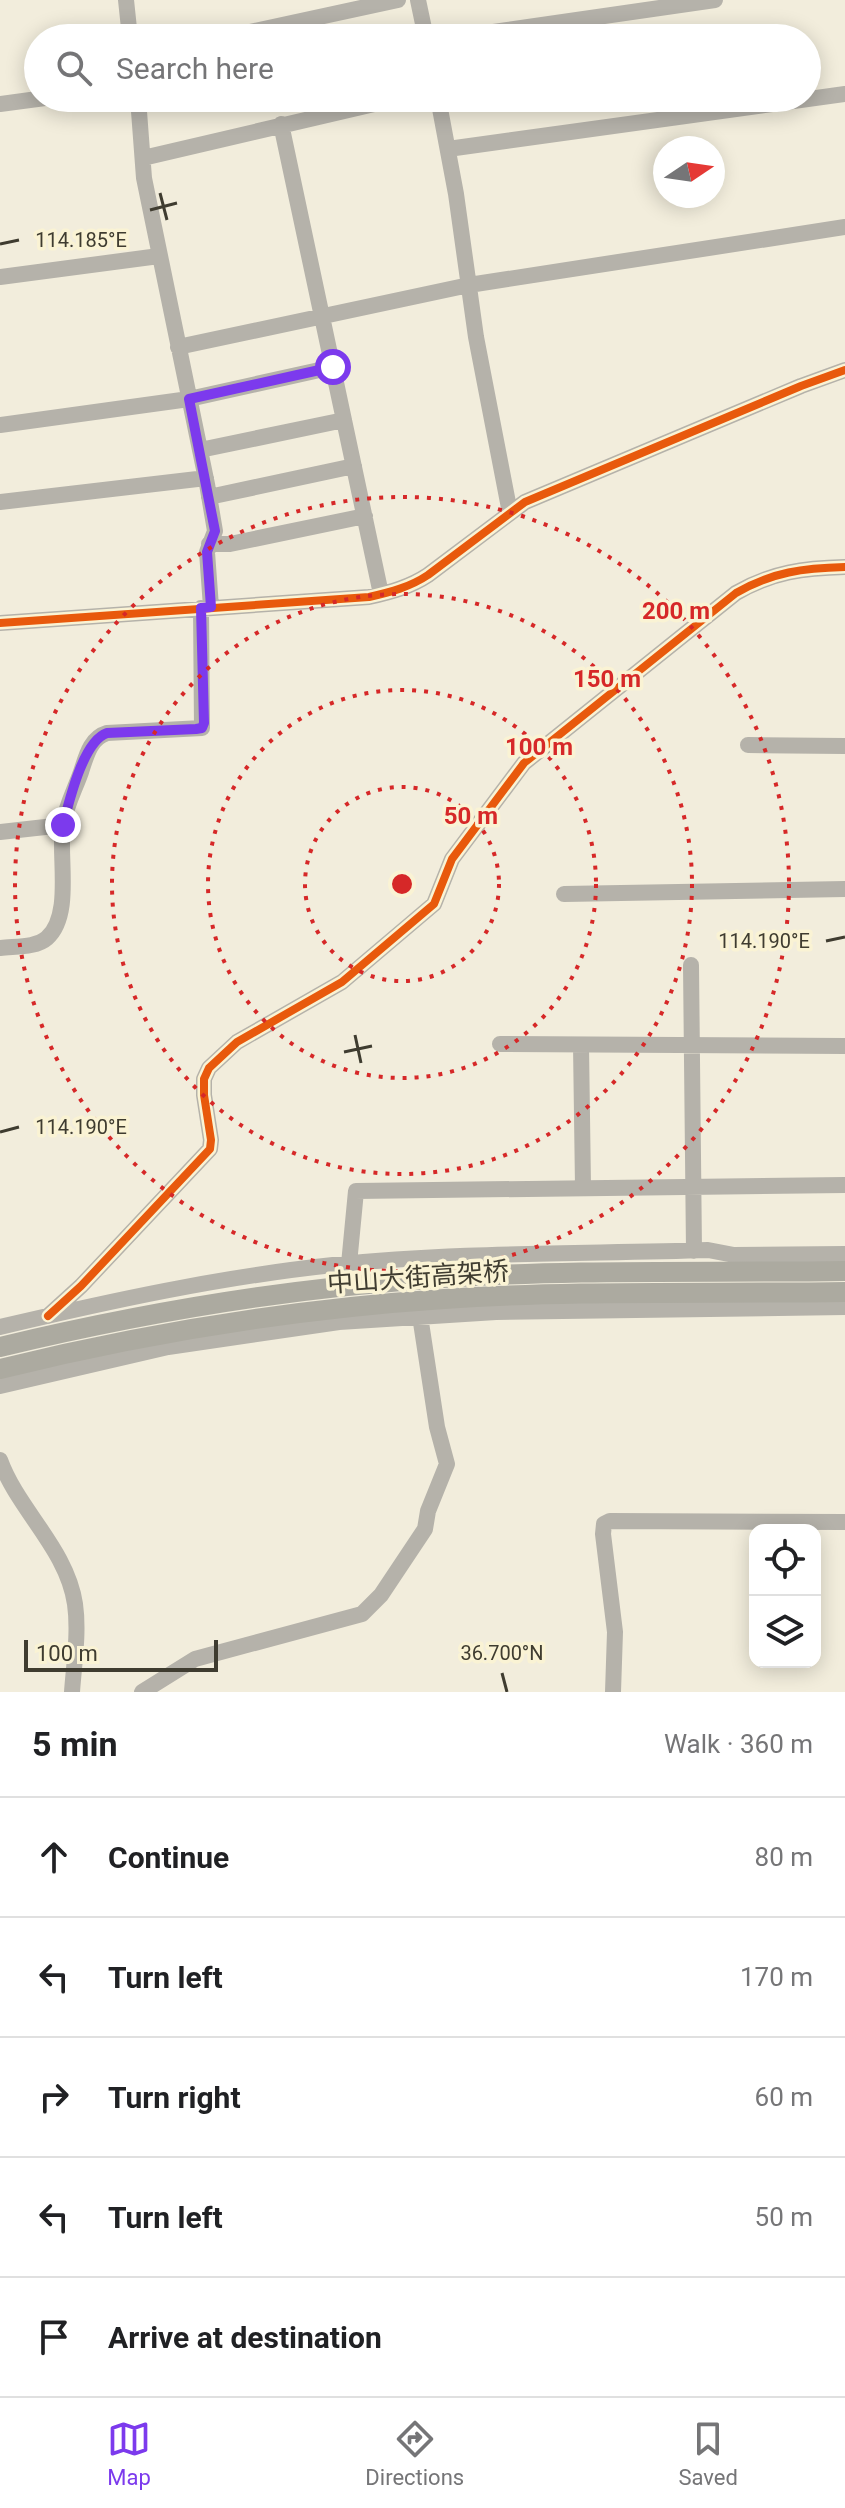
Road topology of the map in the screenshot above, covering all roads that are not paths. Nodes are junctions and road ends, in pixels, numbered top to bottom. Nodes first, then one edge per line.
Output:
1 (126, 0) edge
2 (398, 0) edge
3 (418, 0) edge
4 (715, 0) edge
5 (129, 24) edge
6 (287, 24) edge
7 (423, 24) edge
8 (548, 24) edge
9 (845, 94) edge
10 (821, 97) edge
11 (24, 101) edge
12 (0, 104) edge
13 (139, 112) edge
14 (336, 112) edge
15 (441, 112) edge
16 (715, 112) edge
17 (281, 124) junction
18 (448, 149) junction
19 (143, 158) junction
20 (845, 227) edge
21 (159, 256) junction
22 (0, 277) edge
23 (469, 285) junction
24 (322, 315) junction
25 (178, 347) junction
26 (333, 367) junction
27 (845, 370) edge
28 (189, 399) junction
29 (344, 420) junction
30 (0, 425) edge
31 (200, 450) junction
32 (354, 466) junction
33 (206, 478) junction
34 (209, 497) junction
35 (0, 502) edge
36 (510, 513) junction
37 (365, 516) junction
38 (209, 544) junction
39 (845, 567) edge
40 (381, 594) junction
41 (206, 608) junction
42 (0, 623) edge
43 (748, 745) dead end
44 (845, 746) edge
45 (63, 825) junction
46 (0, 832) edge
47 (845, 889) edge
48 (564, 894) dead end
49 (0, 948) edge
50 (691, 965) dead end
51 (500, 1044) dead end
52 (581, 1045) junction
53 (692, 1045) junction
54 (845, 1046) edge
55 (845, 1185) edge
56 (693, 1186) junction
57 (583, 1187) junction
58 (694, 1251) junction
59 (845, 1254) edge
60 (349, 1264) junction
61 (845, 1271) edge
62 (845, 1292) edge
63 (845, 1307) edge
64 (48, 1316) junction
65 (420, 1316) junction
66 (0, 1327) edge
67 (0, 1347) edge
68 (0, 1369) edge
69 (0, 1386) edge
70 (0, 1460) edge
71 (845, 1522) edge
72 (72, 1692) edge
73 (142, 1692) edge
74 (613, 1692) edge

1 - 5 street
2 - 6 street
3 - 7 street
4 - 8 street
9 - 10 street
11 - 12 street
13 - 19 street
14 - 17 street
15 - 18 street
16 - 18 street
17 - 19 street
17 - 24 street
18 - 23 street
19 - 21 street
20 - 23 street
21 - 22 street
21 - 25 street
23 - 24 street
23 - 36 street
24 - 25 street
24 - 26 street
25 - 28 street
26 - 28 street
26 - 29 street
27 - 36 street
28 - 30 street
28 - 31 street
29 - 31 street
29 - 32 street
31 - 33 street
32 - 34 street
32 - 37 street
33 - 34 street
33 - 35 street
34 - 38 street
36 - 40 street
37 - 38 street
37 - 40 street
38 - 41 street
39 - 64 street
40 - 41 street
41 - 42 street
41 - 45 street
43 - 44 street
45 - 46 street
45 - 49 street
47 - 48 street
50 - 53 street
51 - 52 street
52 - 53 street
52 - 57 street
53 - 54 street
53 - 56 street
55 - 56 street
56 - 57 street
56 - 58 street
57 - 60 street
58 - 59 street
58 - 60 street
60 - 64 street
61 - 67 main road, 中山大街高架桥
62 - 68 main road, 中山大街高架桥
63 - 65 street
64 - 66 street
65 - 69 street
65 - 73 street
70 - 72 street
71 - 74 street

